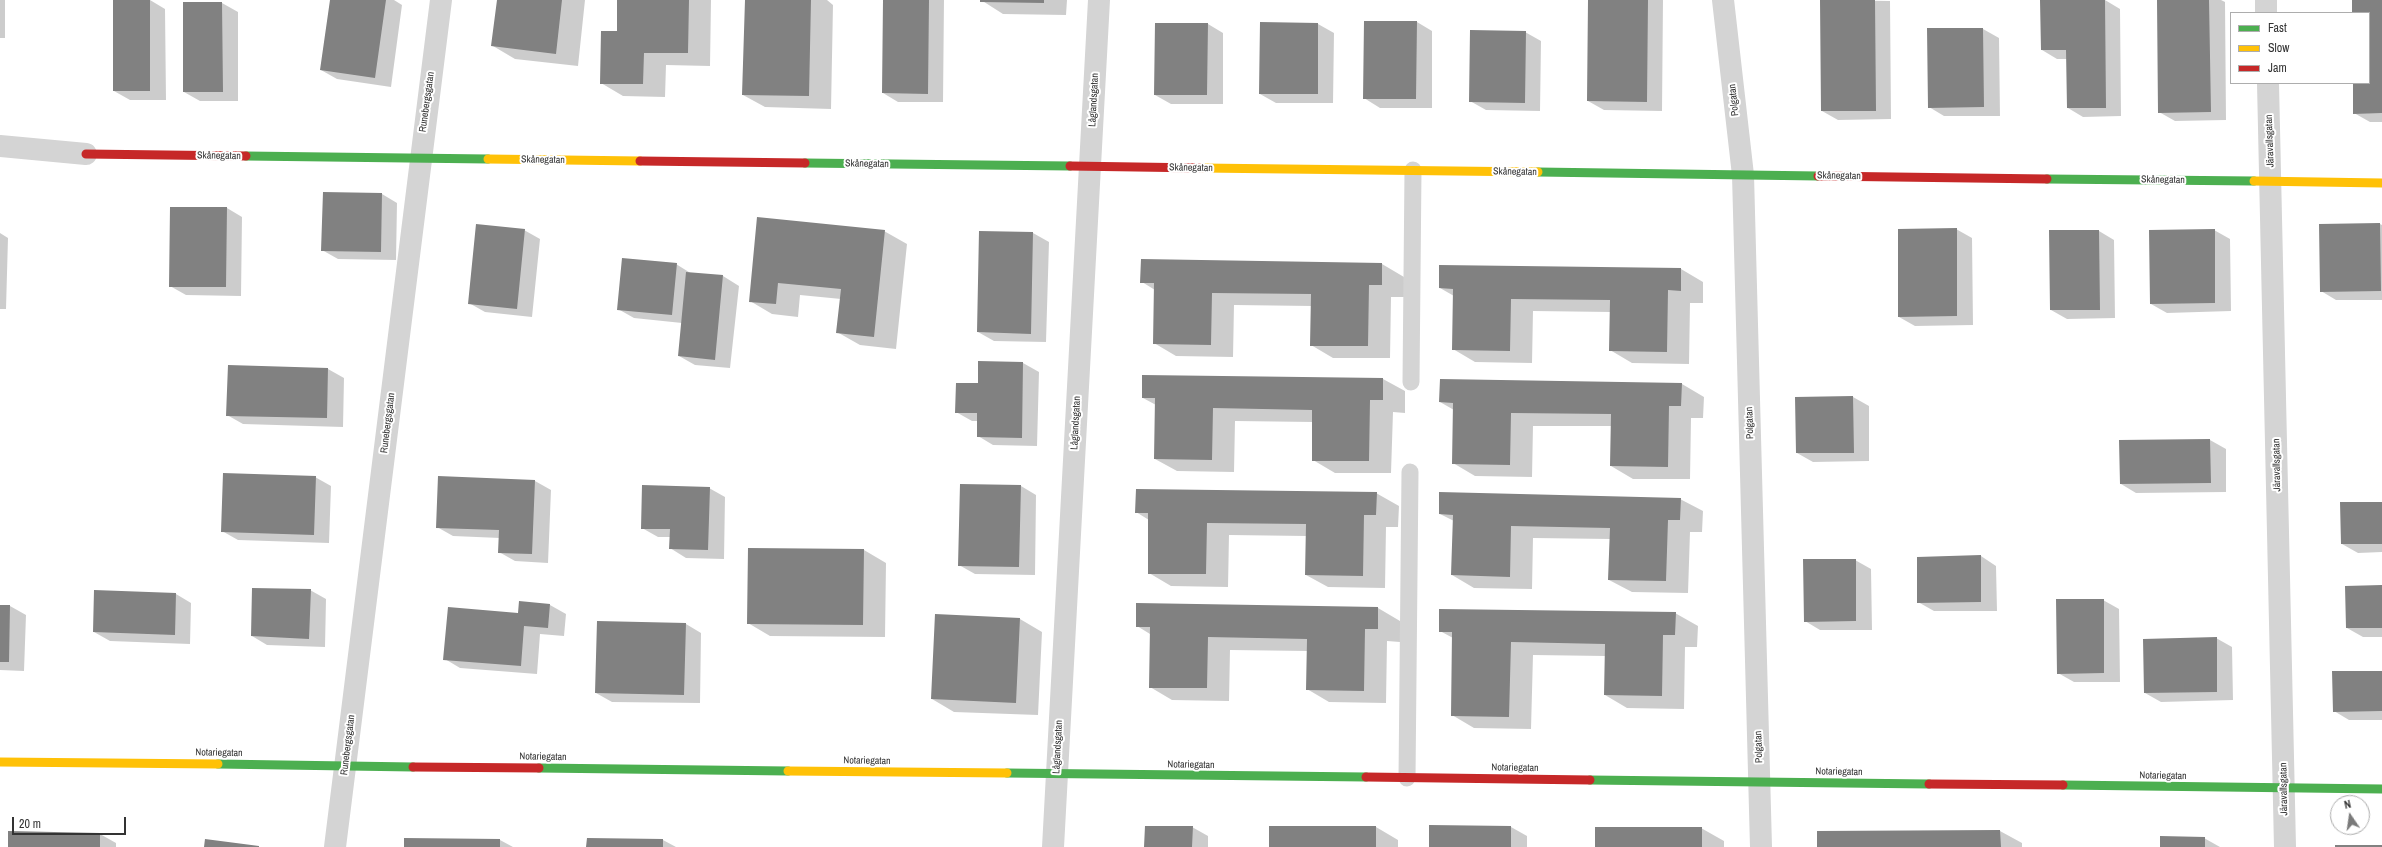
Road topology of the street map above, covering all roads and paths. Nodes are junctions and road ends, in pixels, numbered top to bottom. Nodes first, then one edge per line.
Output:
1 (441, 0) edge
2 (1099, 0) edge
3 (1723, 0) edge
4 (2266, 0) edge
5 (2266, 12) edge
6 (2268, 84) edge
7 (0, 146) edge
8 (86, 154) joint
9 (420, 158) junction
10 (1090, 167) junction
11 (1413, 170) junction
12 (1743, 174) junction
13 (2271, 181) junction
14 (2382, 182) edge
15 (1411, 382) dead end
16 (1410, 472) dead end
17 (0, 762) edge
18 (346, 766) junction
19 (1056, 774) junction
20 (1407, 778) junction
21 (1760, 782) junction
22 (2284, 788) junction
23 (2382, 789) edge
24 (335, 847) edge
25 (1053, 847) edge
26 (1761, 847) edge
27 (2285, 847) edge

1 - 9 street, Runebergsgatan
2 - 10 street, Låglandsgatan
3 - 12 street, Polgatan
4 - 5 street
6 - 13 street, Järavallsgatan
7 - 8 street, Skånegatan
8 - 9 street, Skånegatan
9 - 10 street, Skånegatan
9 - 18 street, Runebergsgatan
10 - 11 street, Skånegatan
10 - 19 street, Låglandsgatan
11 - 12 street, Skånegatan
11 - 15 lane
12 - 13 street, Skånegatan
12 - 21 street, Polgatan
13 - 14 street, Skånegatan
13 - 22 street, Järavallsgatan
16 - 20 lane
17 - 18 street, Notariegatan
18 - 19 street, Notariegatan
18 - 24 street, Runebergsgatan
19 - 20 street, Notariegatan
19 - 25 street, Låglandsgatan
20 - 21 street, Notariegatan
21 - 22 street, Notariegatan
21 - 26 street, Polgatan
22 - 23 street, Notariegatan
22 - 27 street, Järavallsgatan

